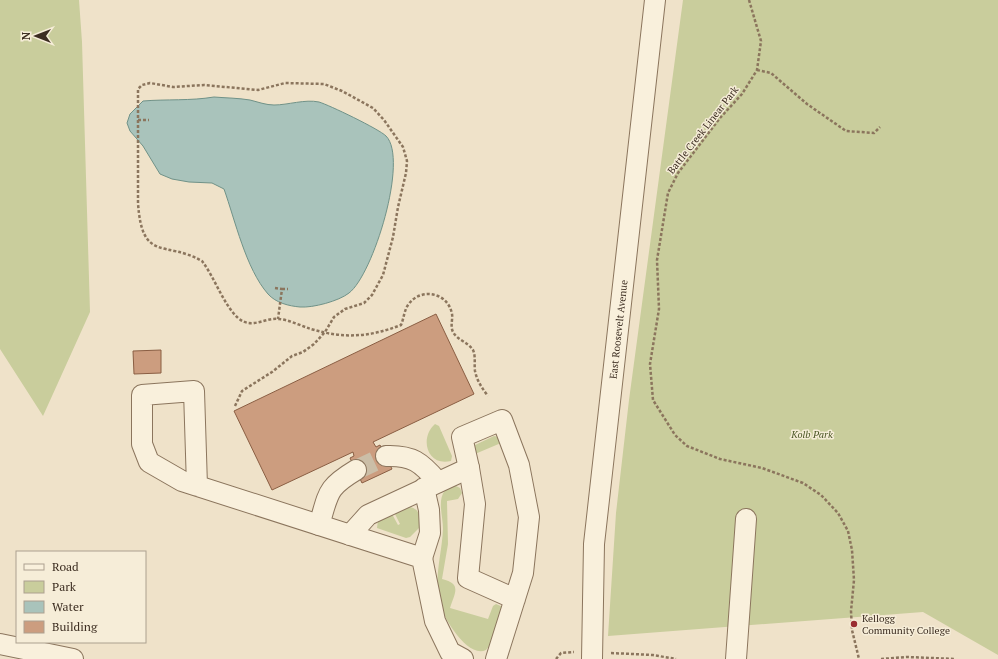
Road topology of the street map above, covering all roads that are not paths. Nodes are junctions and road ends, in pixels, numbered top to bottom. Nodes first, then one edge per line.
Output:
1 (655, 0) edge
2 (386, 456) tunnel mouth
3 (469, 468) junction
4 (356, 470) tunnel mouth
5 (431, 485) junction
6 (197, 486) junction
7 (746, 519) dead end
8 (319, 525) junction
9 (350, 535) junction
10 (422, 558) junction
11 (515, 599) junction
12 (0, 644) edge
13 (592, 656) edge
14 (73, 659) edge
15 (462, 659) edge
16 (496, 659) edge
17 (736, 659) edge

1 - 13 street, East Roosevelt Avenue
2 - 5 street
3 - 5 street
3 - 11 street
3 - 11 street
4 - 8 street
5 - 9 street
5 - 10 street
6 - 6 street
6 - 8 street
7 - 17 street
8 - 9 street
9 - 10 street
10 - 15 street
11 - 16 street
12 - 14 street

